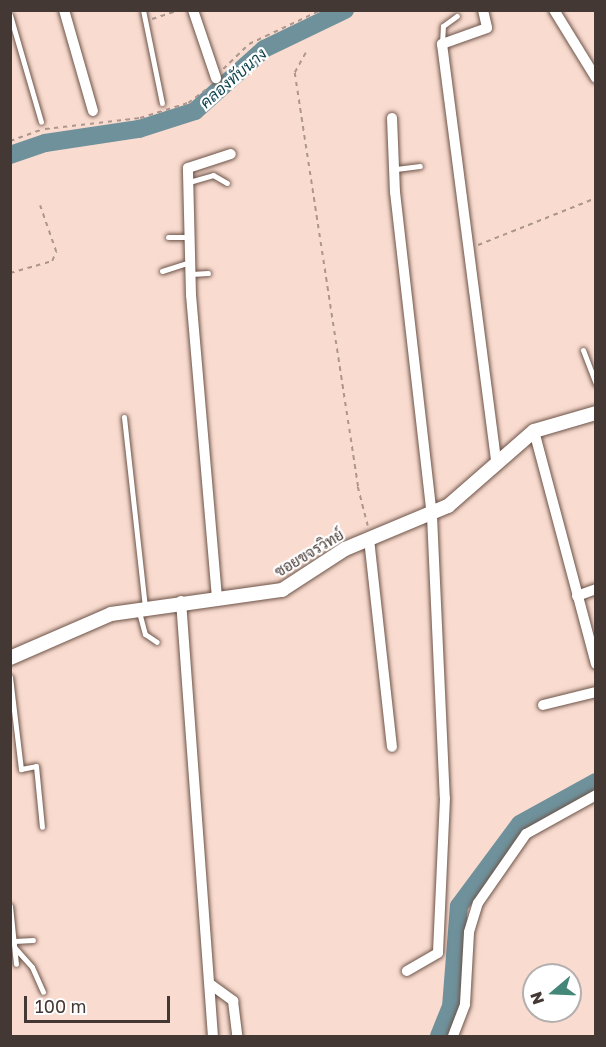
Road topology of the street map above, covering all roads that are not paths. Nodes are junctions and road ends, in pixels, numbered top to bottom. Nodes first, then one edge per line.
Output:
1 (64, 10) edge
2 (143, 10) edge
3 (193, 10) edge
4 (483, 10) edge
5 (554, 10) edge
6 (10, 15) edge
7 (457, 16) dead end
8 (442, 44) junction
9 (216, 78) road end
10 (596, 78) edge
11 (162, 103) dead end
12 (93, 111) dead end
13 (392, 118) dead end
14 (41, 122) dead end
15 (231, 154) dead end
16 (420, 166) dead end
17 (396, 169) junction
18 (189, 182) junction
19 (228, 183) dead end
20 (168, 237) dead end
21 (191, 237) junction
22 (191, 261) junction
23 (162, 271) dead end
24 (208, 273) dead end
25 (191, 274) junction
26 (583, 350) dead end
27 (596, 384) edge
28 (596, 413) edge
29 (124, 417) dead end
30 (534, 431) junction
31 (496, 462) junction
32 (432, 516) junction
33 (370, 538) junction
34 (596, 589) edge
35 (577, 596) junction
36 (217, 598) junction
37 (181, 601) junction
38 (142, 608) junction
39 (157, 642) dead end
40 (10, 658) edge
41 (596, 664) edge
42 (10, 677) edge
43 (596, 692) edge
44 (543, 705) dead end
45 (392, 747) dead end
46 (596, 795) edge
47 (42, 827) dead end
48 (10, 906) edge
49 (33, 940) dead end
50 (14, 945) junction
51 (16, 964) dead end
52 (407, 970) dead end
53 (210, 984) junction
54 (43, 992) dead end
55 (213, 1036) edge
56 (237, 1036) edge
57 (453, 1036) edge

1 - 12 street
2 - 11 lane
3 - 9 street
4 - 8 street
5 - 10 street
6 - 14 lane
7 - 8 lane
8 - 31 street
13 - 17 street
15 - 18 street
16 - 17 lane
17 - 32 street
18 - 19 lane
18 - 21 street
20 - 21 lane
21 - 22 street
22 - 23 lane
22 - 25 street
24 - 25 lane
25 - 36 street
26 - 27 lane
28 - 30 street, ซอยขจรวิทย์
29 - 38 lane
30 - 31 street, ซอยขจรวิทย์
30 - 35 street
31 - 32 street, ซอยขจรวิทย์
32 - 33 street, ซอยขจรวิทย์
32 - 52 street
33 - 36 street, ซอยขจรวิทย์
33 - 45 street
34 - 35 street
35 - 41 street
36 - 37 street, ซอยขจรวิทย์
37 - 38 street, ซอยขจรวิทย์
37 - 53 street
38 - 39 lane
38 - 40 street, ซอยขจรวิทย์
42 - 47 lane
43 - 44 street
46 - 57 street
48 - 50 lane
49 - 50 lane
50 - 51 lane
50 - 54 lane
53 - 55 street
53 - 56 street

